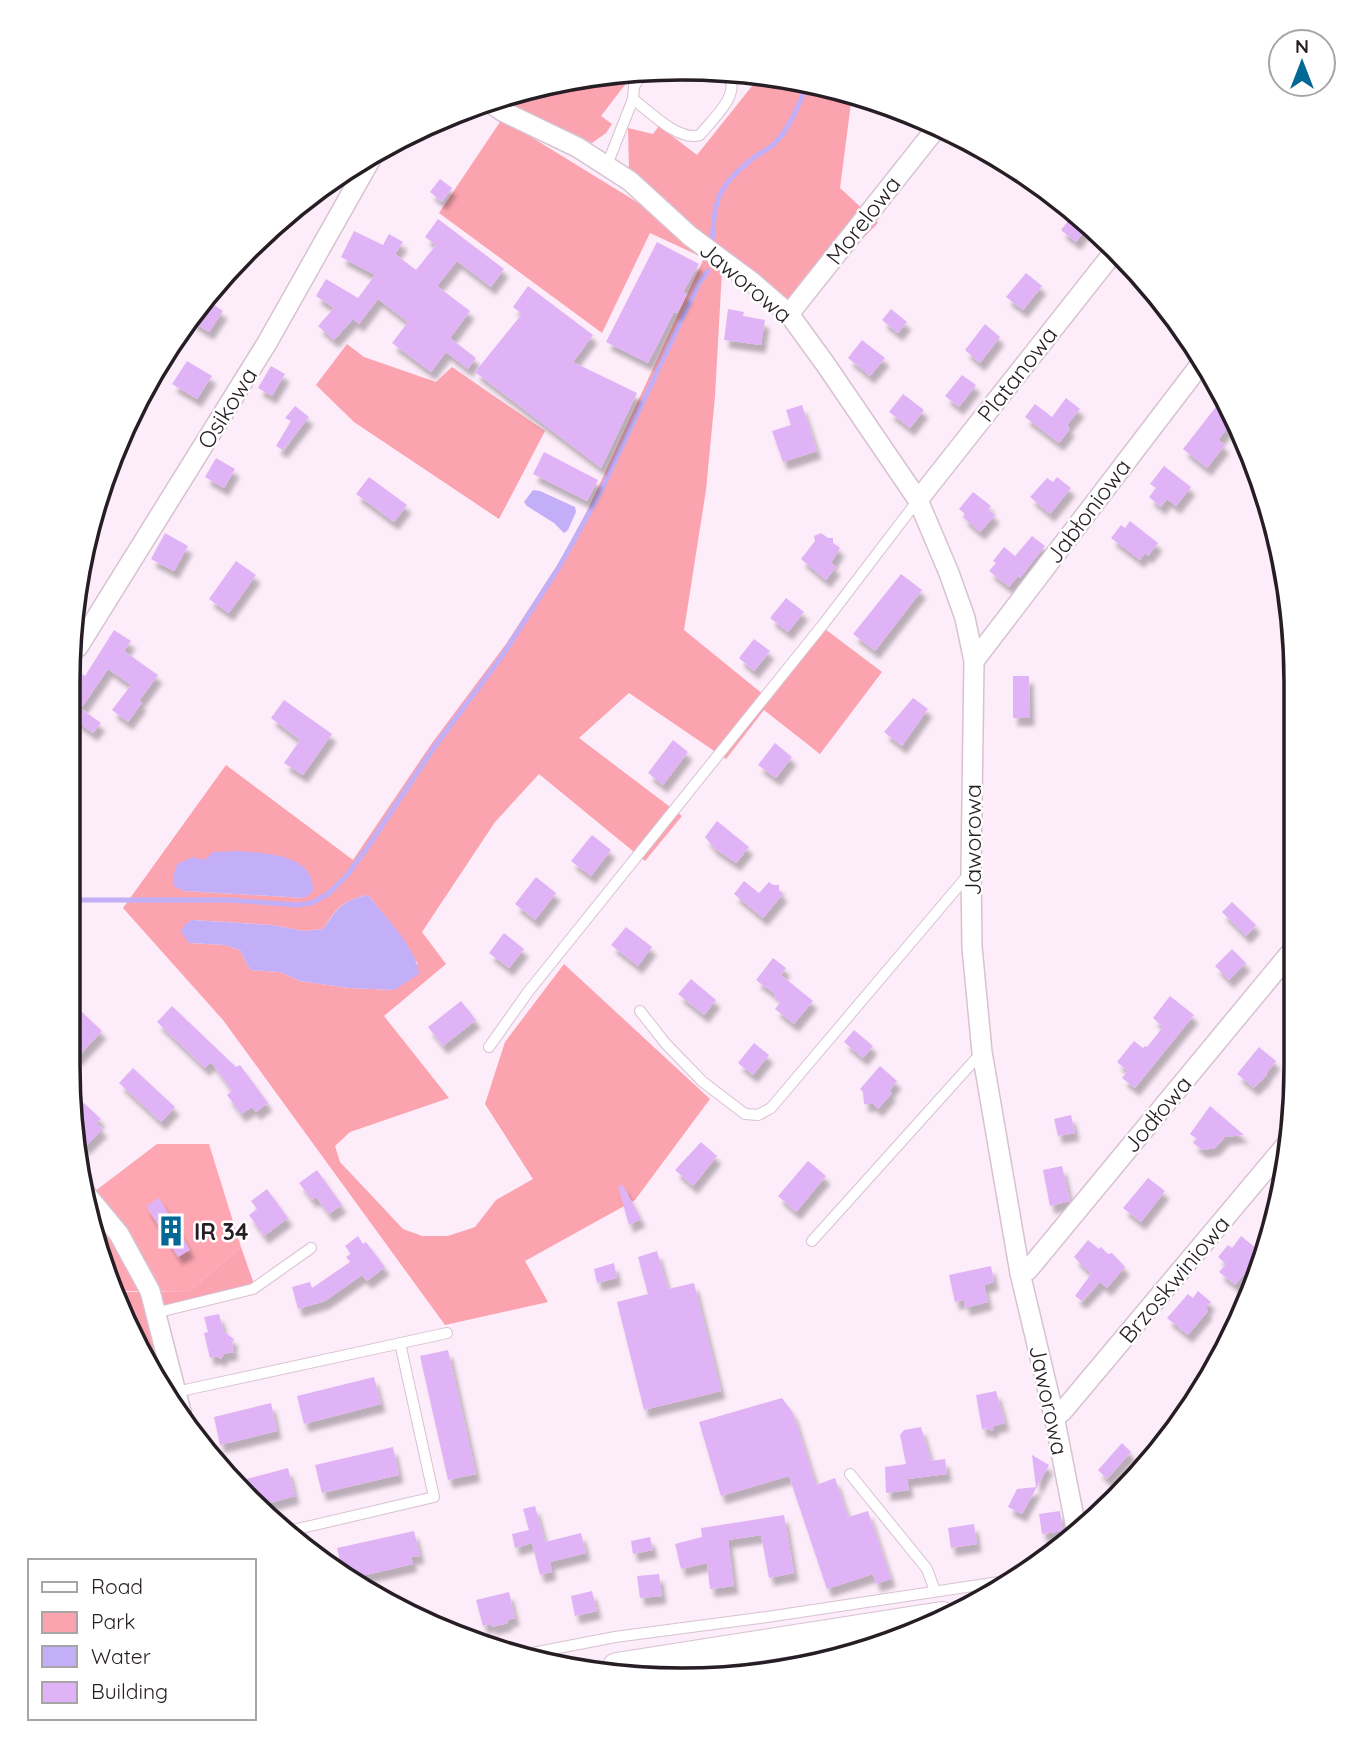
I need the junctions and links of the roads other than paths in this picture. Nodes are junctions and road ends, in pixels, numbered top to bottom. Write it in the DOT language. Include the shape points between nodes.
graph roads {
  1 [pos="636,83"];
  2 [pos="732,83"];
  3 [pos="633,99"];
  4 [pos="499,109"];
  5 [pos="931,135"];
  6 [pos="607,165"];
  7 [pos="363,173"];
  8 [pos="1109,258"];
  9 [pos="789,314"];
  10 [pos="1196,370"];
  11 [pos="918,500"];
  12 [pos="82,640"];
  13 [pos="974,661"];
  14 [pos="971,872"];
  15 [pos="1284,962"];
  16 [pos="639,1011"];
  17 [pos="489,1048"];
  18 [pos="982,1052"];
  19 [pos="1277,1157"];
  20 [pos="98,1209"];
  21 [pos="812,1241"];
  22 [pos="310,1248"];
  23 [pos="1020,1273"];
  24 [pos="155,1313"];
  25 [pos="447,1333"];
  26 [pos="400,1343"];
  27 [pos="175,1389"];
  28 [pos="176,1392"];
  29 [pos="1054,1416"];
  30 [pos="850,1474"];
  31 [pos="1075,1522"];
  32 [pos="299,1529"];
  33 [pos="970,1594"];
  34 [pos="938,1604"];
  35 [pos="542,1651"];
  36 [pos="733,1665"];
  37 [pos="718,1666"];
  38 [pos="665,1667"];
  1 -- 3 [label="lane"];
  2 -- 3 [label="lane" via="731,94 700,135 693,137 680,134"];
  3 -- 6 [label="lane"];
  4 -- 6 [label="street, Jaworowa"];
  5 -- 9 [label="street, Morelowa"];
  6 -- 9 [label="street, Jaworowa"];
  7 -- 12 [label="street, Osikowa" via="267,343"];
  8 -- 11 [label="street, Platanowa"];
  9 -- 11 [label="street, Jaworowa"];
  10 -- 13 [label="street, Jabłoniowa"];
  11 -- 13 [label="street, Jaworowa" via="965,618"];
  11 -- 17 [label="lane" via="528,992"];
  13 -- 14 [label="street, Jaworowa"];
  14 -- 16 [label="lane" via="771,1108 758,1115 745,1114 703,1082"];
  14 -- 18 [label="street, Jaworowa" via="972,947"];
  15 -- 23 [label="street, Jodłowa" via="1028,1270"];
  18 -- 21 [label="lane"];
  18 -- 23 [label="street, Jaworowa"];
  19 -- 29 [label="street, Brzoskwiniowa"];
  20 -- 24 [label="street" via="119,1234 150,1291"];
  22 -- 24 [label="lane" via="253,1289"];
  23 -- 29 [label="street, Jaworowa"];
  24 -- 27 [label="street"];
  25 -- 26 [label="lane"];
  26 -- 28 [label="lane"];
  26 -- 32 [label="lane" via="434,1497"];
  29 -- 31 [label="street, Jaworowa"];
  30 -- 34 [label="lane" via="927,1569"];
  33 -- 34 [label="lane"];
  34 -- 35 [label="lane" via="767,1617 628,1634"];
  34 -- 36 [label="main road"];
  37 -- 38 [label="main road"];
}
